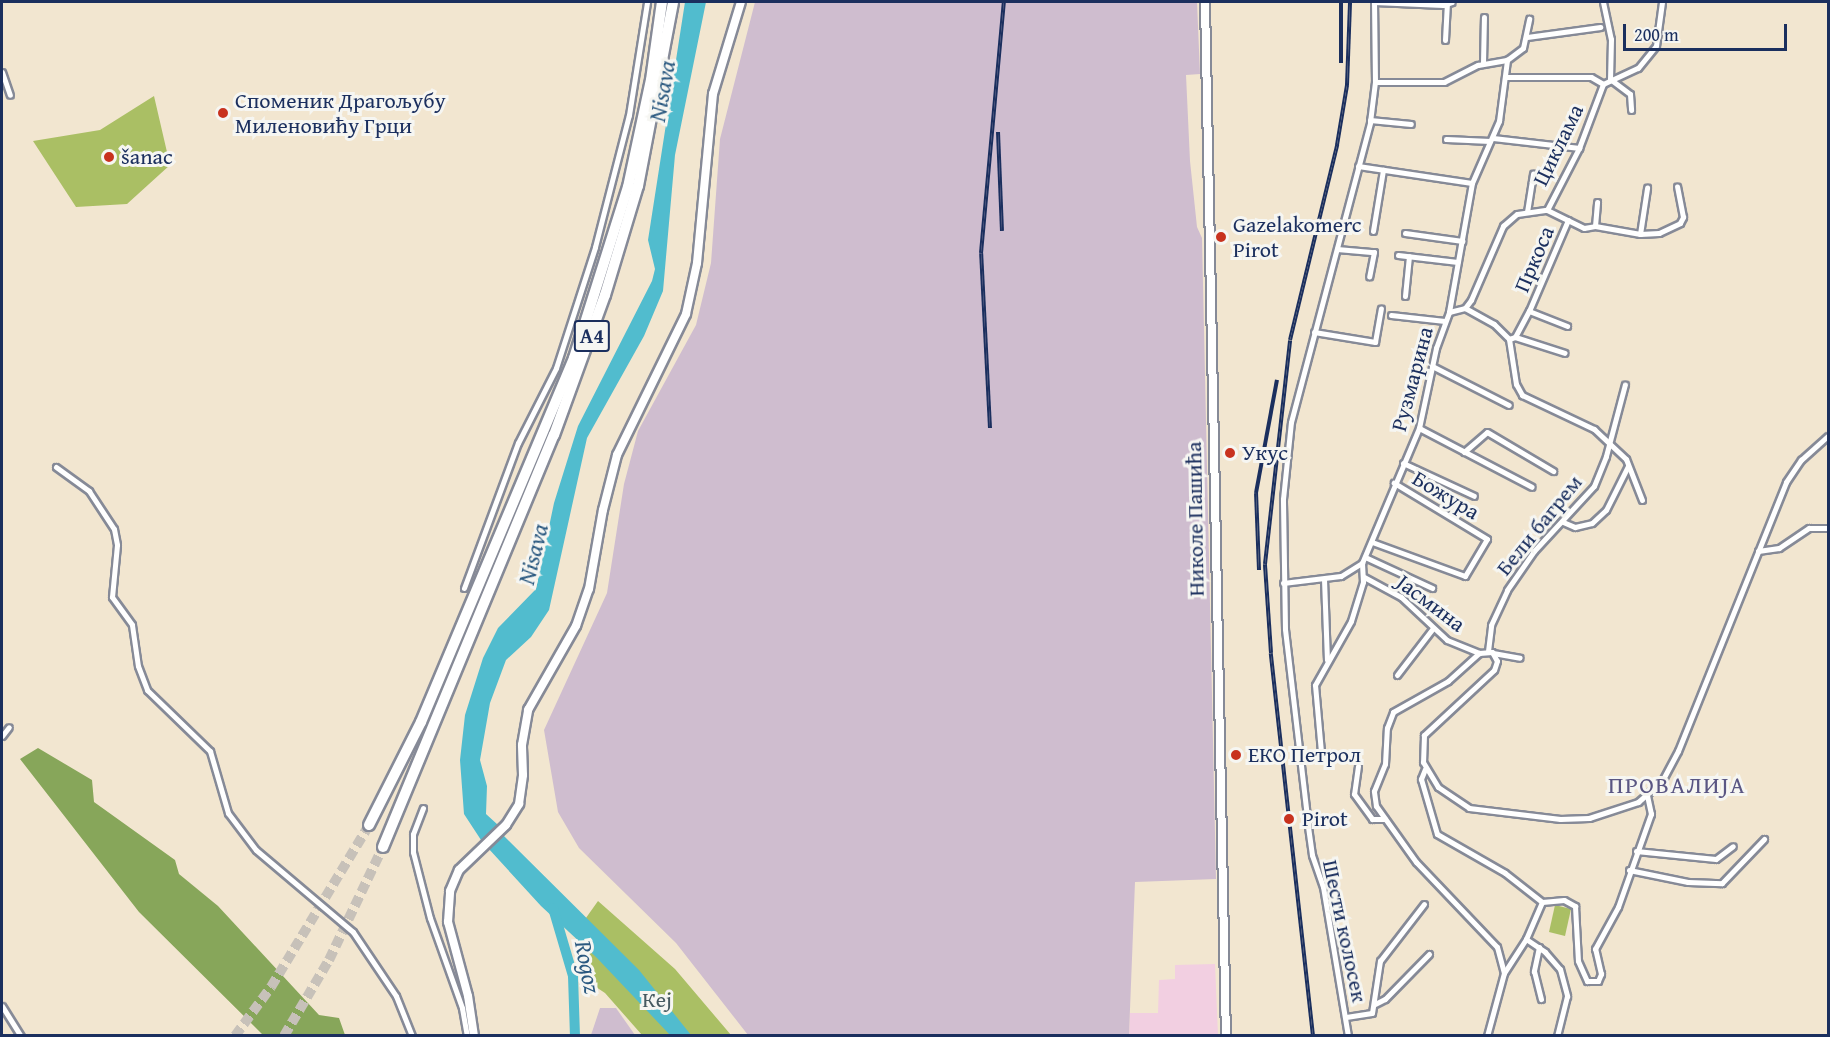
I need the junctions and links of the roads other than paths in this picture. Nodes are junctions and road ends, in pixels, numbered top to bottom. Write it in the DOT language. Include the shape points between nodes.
graph roads {
  1 [pos="647,2"];
  2 [pos="662,2"];
  3 [pos="673,2"];
  4 [pos="741,2"];
  5 [pos="1205,2"];
  6 [pos="1374,2"];
  7 [pos="1603,2"];
  8 [pos="1662,2"];
  9 [pos="1450,3"];
  10 [pos="1484,17"];
  11 [pos="1529,19"];
  12 [pos="1600,27"];
  13 [pos="1527,36"];
  14 [pos="1445,39"];
  15 [pos="1507,60"];
  16 [pos="1483,63"];
  17 [pos="2,72"];
  18 [pos="1506,77"];
  19 [pos="1610,79"];
  20 [pos="1375,82"];
  21 [pos="1603,84"];
  22 [pos="10,95"];
  23 [pos="1631,110"];
  24 [pos="1370,120"];
  25 [pos="1411,124"];
  26 [pos="1446,139"];
  27 [pos="1492,139"];
  28 [pos="1579,148"];
  29 [pos="1358,166"];
  30 [pos="1383,170"];
  31 [pos="1533,173"];
  32 [pos="1472,183"];
  33 [pos="1677,187"];
  34 [pos="1647,188"];
  35 [pos="1597,202"];
  36 [pos="1547,210"];
  37 [pos="1527,212"];
  38 [pos="1568,220"];
  39 [pos="1595,226"];
  40 [pos="1373,231"];
  41 [pos="1405,233"];
  42 [pos="1640,234"];
  43 [pos="1462,241"];
  44 [pos="1337,249"];
  45 [pos="1398,255"];
  46 [pos="1409,256"];
  47 [pos="1458,262"];
  48 [pos="1369,277"];
  49 [pos="1405,296"];
  50 [pos="1466,308"];
  51 [pos="1381,309"];
  52 [pos="1529,311"];
  53 [pos="1449,312"];
  54 [pos="1391,315"];
  55 [pos="1445,321"];
  56 [pos="1567,326"];
  57 [pos="1314,332"];
  58 [pos="1512,338"];
  59 [pos="1565,353"];
  60 [pos="1432,366"];
  61 [pos="1624,384"];
  62 [pos="1509,405"];
  63 [pos="1419,428"];
  64 [pos="1828,436"];
  65 [pos="1610,444"];
  66 [pos="1464,452"];
  67 [pos="1403,463"];
  68 [pos="1628,466"];
  69 [pos="56,467"];
  70 [pos="1553,471"];
  71 [pos="1394,483"];
  72 [pos="1532,487"];
  73 [pos="1473,496"];
  74 [pos="1642,500"];
  75 [pos="1563,522"];
  76 [pos="1828,528"];
  77 [pos="1372,542"];
  78 [pos="1758,551"];
  79 [pos="1364,560"];
  80 [pos="1364,577"];
  81 [pos="1324,579"];
  82 [pos="1283,583"];
  83 [pos="464,588"];
  84 [pos="1432,588"];
  85 [pos="1433,628"];
  86 [pos="1490,652"];
  87 [pos="1479,653"];
  88 [pos="1520,658"];
  89 [pos="1326,660"];
  90 [pos="1397,675"];
  91 [pos="9,727"];
  92 [pos="2,736"];
  93 [pos="1321,752"];
  94 [pos="1358,766"];
  95 [pos="1425,769"];
  96 [pos="1647,795"];
  97 [pos="423,808"];
  98 [pos="1384,819"];
  99 [pos="369,825"];
  100 [pos="1764,839"];
  101 [pos="1733,846"];
  102 [pos="383,847"];
  103 [pos="1636,851"];
  104 [pos="1629,870"];
  105 [pos="1542,902"];
  106 [pos="1424,904"];
  107 [pos="1526,939"];
  108 [pos="1539,947"];
  109 [pos="1429,954"];
  110 [pos="1504,973"];
  111 [pos="1540,999"];
  112 [pos="1375,1004"];
  113 [pos="2,1006"];
  114 [pos="1346,1017"];
  115 [pos="21,1035"];
  116 [pos="412,1035"];
  117 [pos="467,1035"];
  118 [pos="474,1035"];
  119 [pos="1226,1035"];
  120 [pos="1348,1035"];
  121 [pos="1487,1035"];
  122 [pos="1557,1035"];
  1 -- 83 [label="street" via="629,116 595,247 556,368 518,443"];
  2 -- 99 [label="highway, A4" via="651,80 628,187 574,358 421,722"];
  3 -- 102 [label="highway, A4" via="638,186 602,304 554,435"];
  4 -- 118 [label="main road" via="713,94 700,238 688,304 674,343 617,455 589,589 576,626 528,710 522,745 521,795 512,818 468,859 452,884 447,910"];
  5 -- 119 [label="main road, Николе Пашића"];
  6 -- 9 [label="street"];
  6 -- 20 [label="street, Шести колосек"];
  7 -- 19 [label="street" via="1611,39"];
  8 -- 19 [label="street, Циклама" via="1656,46 1638,68"];
  9 -- 14 [label="street"];
  10 -- 16 [label="street"];
  11 -- 13 [label="street"];
  12 -- 13 [label="street"];
  13 -- 15 [label="street" via="1518,54"];
  15 -- 16 [label="street"];
  15 -- 18 [label="street, Рузмарина"];
  16 -- 20 [label="street" via="1444,82"];
  17 -- 22 [label="street"];
  18 -- 21 [label="street" via="1591,77"];
  18 -- 27 [label="street, Рузмарина"];
  19 -- 21 [label="street, Циклама"];
  19 -- 23 [label="street" via="1631,96"];
  20 -- 24 [label="street, Шести колосек"];
  21 -- 28 [label="street, Циклама"];
  24 -- 25 [label="street"];
  24 -- 29 [label="street, Шести колосек"];
  26 -- 27 [label="street"];
  27 -- 28 [label="street"];
  27 -- 32 [label="street, Рузмарина"];
  28 -- 36 [label="street, Циклама"];
  29 -- 30 [label="street"];
  29 -- 44 [label="street, Шести колосек"];
  30 -- 32 [label="street"];
  30 -- 40 [label="street"];
  31 -- 37 [label="street, Циклама"];
  32 -- 43 [label="street, Рузмарина"];
  33 -- 42 [label="street" via="1683,217 1680,223 1659,232"];
  34 -- 42 [label="street"];
  35 -- 39 [label="street"];
  36 -- 37 [label="street, Циклама"];
  36 -- 38 [label="street"];
  37 -- 50 [label="street, Циклама" via="1517,214 1503,226"];
  38 -- 39 [label="street" via="1587,229"];
  38 -- 52 [label="street, Пркоса"];
  39 -- 42 [label="street"];
  41 -- 43 [label="street"];
  43 -- 47 [label="street, Рузмарина"];
  44 -- 48 [label="street" via="1374,252"];
  44 -- 57 [label="street, Шести колосек"];
  45 -- 46 [label="street"];
  46 -- 47 [label="street"];
  46 -- 49 [label="street"];
  47 -- 53 [label="street, Рузмарина"];
  50 -- 53 [label="street"];
  50 -- 58 [label="street"];
  51 -- 57 [label="street" via="1375,342"];
  52 -- 56 [label="street, Пркоса"];
  52 -- 58 [label="street, Пркоса"];
  53 -- 55 [label="street"];
  54 -- 55 [label="street, Рузмарина"];
  55 -- 60 [label="street, Рузмарина"];
  57 -- 82 [label="street, Шести колосек" via="1288,440"];
  58 -- 59 [label="street"];
  58 -- 65 [label="street" via="1516,384 1522,395 1585,423"];
  60 -- 62 [label="street"];
  60 -- 63 [label="street, Рузмарина"];
  61 -- 65 [label="street, Бели багрем"];
  63 -- 66 [label="street"];
  63 -- 67 [label="street, Рузмарина"];
  64 -- 78 [label="street" via="1793,469"];
  65 -- 68 [label="street"];
  65 -- 75 [label="street, Бели багрем" via="1594,486"];
  66 -- 70 [label="street" via="1487,432"];
  66 -- 72 [label="street"];
  67 -- 71 [label="street, Рузмарина"];
  67 -- 73 [label="street, Рузмарина"];
  68 -- 74 [label="street"];
  68 -- 75 [label="street" via="1606,510 1592,523 1575,526"];
  69 -- 116 [label="street" via="89,491 114,530 117,545 112,597 132,626 139,672 147,690 210,751 228,813 256,850 353,932 400,1003"];
  71 -- 77 [label="street, Рузмарина"];
  71 -- 77 [label="street, Божура" via="1487,539 1468,575"];
  75 -- 86 [label="street, Бели багрем" via="1534,551 1507,590 1491,625"];
  76 -- 78 [label="street" via="1809,528 1779,548"];
  77 -- 79 [label="street, Рузмарина"];
  78 -- 96 [label="street" via="1678,751 1662,781"];
  79 -- 80 [label="street"];
  79 -- 81 [label="street" via="1346,574"];
  79 -- 84 [label="street"];
  80 -- 85 [label="street, Јасмина" via="1401,597"];
  80 -- 89 [label="street" via="1348,628"];
  81 -- 82 [label="street"];
  81 -- 89 [label="street"];
  82 -- 114 [label="street, Шести колосек" via="1286,640 1312,855 1323,887"];
  85 -- 87 [label="street, Јасмина" via="1451,643"];
  85 -- 90 [label="street"];
  86 -- 87 [label="street"];
  86 -- 88 [label="street"];
  86 -- 95 [label="street, Бели багрем" via="1497,661 1494,670 1424,735"];
  87 -- 98 [label="street" via="1448,681 1393,712 1386,728 1385,764 1374,791 1376,806"];
  89 -- 93 [label="street" via="1315,685"];
  91 -- 92 [label="street"];
  94 -- 98 [label="street" via="1354,794 1372,819"];
  95 -- 96 [label="street" via="1455,802 1484,811 1582,819 1623,808"];
  95 -- 105 [label="street" via="1421,779 1437,834 1505,873"];
  96 -- 103 [label="street" via="1651,814"];
  97 -- 117 [label="street" via="413,834 413,852"];
  98 -- 110 [label="street" via="1422,868 1493,942"];
  100 -- 104 [label="street" via="1722,883 1688,882"];
  101 -- 103 [label="street" via="1716,859"];
  103 -- 104 [label="street"];
  104 -- 105 [label="street" via="1618,907 1595,949 1601,974 1596,982 1587,981 1578,961 1575,906 1564,900"];
  105 -- 107 [label="street"];
  106 -- 112 [label="street" via="1380,961"];
  107 -- 108 [label="street"];
  107 -- 110 [label="street"];
  108 -- 111 [label="street" via="1534,970"];
  108 -- 122 [label="street" via="1556,963 1567,996"];
  109 -- 112 [label="street" via="1385,999"];
  110 -- 121 [label="street"];
  112 -- 114 [label="street" via="1372,1014"];
  113 -- 115 [label="street"];
  114 -- 120 [label="street, Шести колосек"];
}
